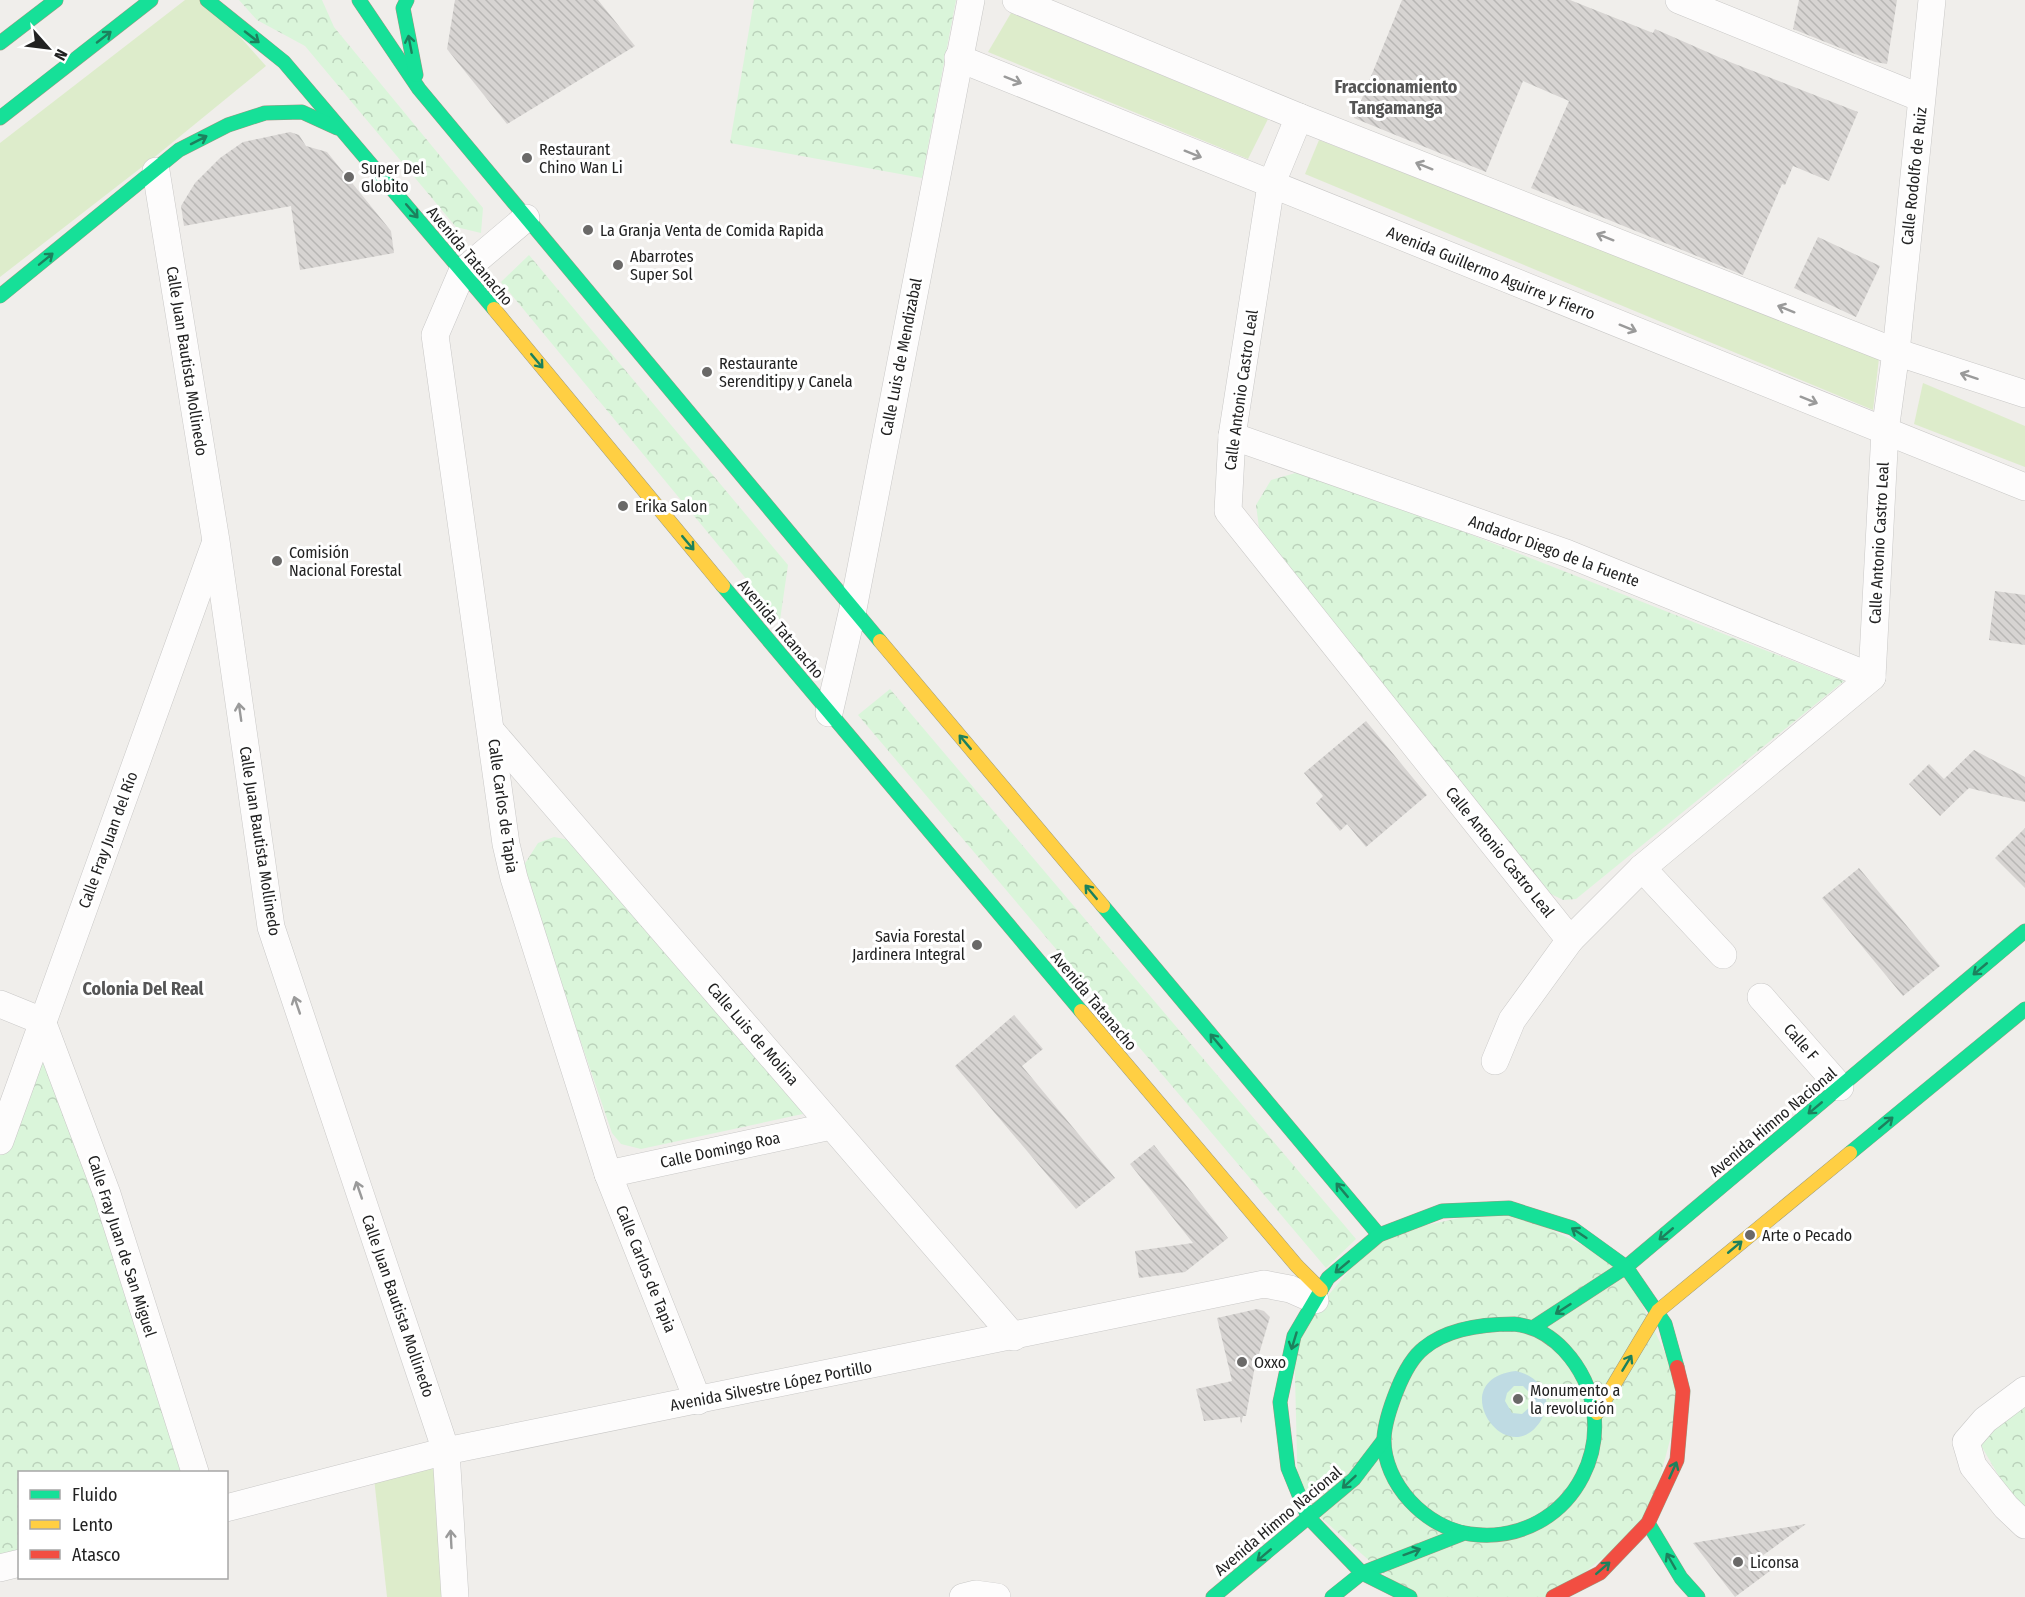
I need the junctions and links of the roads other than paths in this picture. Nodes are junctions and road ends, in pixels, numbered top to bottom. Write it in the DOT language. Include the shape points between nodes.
graph roads {
  1 [pos="56,0"];
  2 [pos="151,0"];
  3 [pos="207,0"];
  4 [pos="359,0"];
  5 [pos="407,0"];
  6 [pos="971,0"];
  7 [pos="1016,0"];
  8 [pos="1679,0"];
  9 [pos="1932,0"];
  10 [pos="0,44"];
  11 [pos="958,58"];
  12 [pos="419,89"];
  13 [pos="1921,99"];
  14 [pos="1299,117"];
  15 [pos="0,118"];
  16 [pos="342,130"];
  17 [pos="156,171"];
  18 [pos="1271,185"];
  19 [pos="525,218"];
  20 [pos="462,272"];
  21 [pos="0,296"];
  22 [pos="1896,352"];
  23 [pos="2025,394"];
  24 [pos="1885,431"];
  25 [pos="1232,436"];
  26 [pos="2025,487"];
  27 [pos="216,540"];
  28 [pos="853,609"];
  29 [pos="1872,677"];
  30 [pos="830,713"];
  31 [pos="492,732"];
  32 [pos="1642,868"];
  33 [pos="2025,931"];
  34 [pos="1570,940"];
  35 [pos="1723,955"];
  36 [pos="1761,997"];
  37 [pos="0,1004"];
  38 [pos="2025,1009"];
  39 [pos="42,1022"];
  40 [pos="2014,1027"];
  41 [pos="1495,1061"];
  42 [pos="1840,1087"];
  43 [pos="831,1126"];
  44 [pos="0,1141"];
  45 [pos="608,1174"];
  46 [pos="1379,1235"];
  47 [pos="1626,1267"];
  48 [pos="1318,1295"];
  49 [pos="1658,1311"];
  50 [pos="1534,1327"];
  51 [pos="1014,1337"];
  52 [pos="2025,1390"];
  53 [pos="698,1401"];
  54 [pos="1597,1413"];
  55 [pos="1383,1441"];
  56 [pos="447,1451"];
  57 [pos="194,1471"];
  58 [pos="228,1507"];
  59 [pos="1308,1517"];
  60 [pos="1648,1523"];
  61 [pos="2025,1525"];
  62 [pos="1462,1534"];
  63 [pos="18,1564"];
  64 [pos="0,1568"];
  65 [pos="1362,1573"];
  66 [pos="455,1597"];
  67 [pos="963,1597"];
  68 [pos="997,1597"];
  69 [pos="1214,1597"];
  70 [pos="1332,1597"];
  71 [pos="1410,1597"];
  72 [pos="1553,1597"];
  73 [pos="1698,1597"];
  1 -- 10 [label="main road"];
  15 -- 2 [label="main road, one-way"];
  3 -- 16 [label="main road, Avenida Tatanacho, one-way" via="284,62"];
  4 -- 12 [label="main road"];
  12 -- 5 [label="main road, one-way" via="403,8"];
  6 -- 11 [label="street, Calle Luis de Mendizabal"];
  7 -- 14 [label="street"];
  8 -- 13 [label="street"];
  9 -- 13 [label="street, Calle Rodolfo de Ruiz"];
  11 -- 18 [label="street, Avenida Guillermo Aguirre y Fierro, one-way"];
  11 -- 28 [label="street, Calle Luis de Mendizabal"];
  12 -- 19 [label="main road"];
  13 -- 22 [label="street, Calle Rodolfo de Ruiz"];
  14 -- 18 [label="street, Calle Antonio Castro Leal"];
  22 -- 14 [label="street, one-way"];
  17 -- 16 [label="main road, one-way" via="179,150 228,125 266,113 302,112"];
  16 -- 20 [label="main road, Avenida Tatanacho, one-way"];
  21 -- 17 [label="main road, one-way"];
  17 -- 27 [label="street, Calle Juan Bautista Mollinedo"];
  18 -- 24 [label="street, Avenida Guillermo Aguirre y Fierro, one-way"];
  18 -- 25 [label="street, Calle Antonio Castro Leal"];
  19 -- 20 [label="street, Calle Carlos de Tapia"];
  19 -- 28 [label="main road"];
  20 -- 30 [label="main road, Avenida Tatanacho, one-way"];
  20 -- 31 [label="street, Calle Carlos de Tapia" via="435,335"];
  23 -- 22 [label="street, one-way"];
  22 -- 24 [label="street, Calle Antonio Castro Leal"];
  24 -- 26 [label="street, Avenida Guillermo Aguirre y Fierro"];
  24 -- 29 [label="street, Calle Antonio Castro Leal"];
  25 -- 29 [label="street, Andador Diego de la Fuente" via="1566,553"];
  25 -- 34 [label="street, Calle Antonio Castro Leal" via="1228,511"];
  27 -- 39 [label="street, Calle Fray Juan del Río"];
  56 -- 27 [label="street, Calle Juan Bautista Mollinedo, one-way" via="271,927"];
  28 -- 30 [label="street, Calle Luis de Mendizabal"];
  46 -- 28 [label="main road, one-way"];
  29 -- 32 [label="street"];
  30 -- 48 [label="main road, Avenida Tatanacho"];
  31 -- 43 [label="street, Calle Luis de Molina"];
  31 -- 45 [label="street, Calle Carlos de Tapia" via="514,878"];
  32 -- 34 [label="street"];
  32 -- 35 [label="street"];
  33 -- 42 [label="main road, Avenida Himno Nacional, one-way"];
  34 -- 41 [label="street" via="1512,1020"];
  36 -- 42 [label="street, Calle F"];
  37 -- 39 [label="street"];
  38 -- 40 [label="main road"];
  39 -- 44 [label="street, Calle Fray Juan del Río"];
  39 -- 57 [label="street, Calle Fray Juan de San Miguel" via="107,1194"];
  49 -- 40 [label="main road, one-way"];
  42 -- 47 [label="main road, Avenida Himno Nacional, one-way"];
  43 -- 45 [label="street, Calle Domingo Roa"];
  43 -- 51 [label="street, Calle Luis de Molina"];
  45 -- 53 [label="street, Calle Carlos de Tapia"];
  47 -- 46 [label="main road, one-way" via="1572,1228 1509,1208 1442,1211"];
  46 -- 48 [label="main road, one-way" via="1328,1278"];
  47 -- 49 [label="main road"];
  47 -- 50 [label="main road, Avenida Himno Nacional, one-way"];
  48 -- 51 [label="street, Avenida Silvestre López Portillo" via="1264,1284"];
  48 -- 59 [label="main road, one-way" via="1294,1336 1280,1402 1288,1468"];
  54 -- 49 [label="main road, one-way"];
  60 -- 49 [label="main road, one-way" via="1677,1460 1683,1391"];
  50 -- 54 [label="main road" via="1564,1348 1586,1378"];
  50 -- 55 [label="main road" via="1476,1325 1424,1347 1405,1373 1387,1410"];
  51 -- 53 [label="street, Avenida Silvestre López Portillo"];
  52 -- 61 [label="street" via="1985,1420 1966,1442 1973,1466"];
  53 -- 56 [label="street, Avenida Silvestre López Portillo"];
  54 -- 62 [label="main road" via="1595,1449 1583,1481 1561,1509 1531,1528 1497,1536"];
  55 -- 59 [label="main road, Avenida Himno Nacional, one-way" via="1354,1479"];
  55 -- 62 [label="main road" via="1385,1464 1403,1496 1429,1520"];
  56 -- 58 [label="street, Avenida Silvestre López Portillo"];
  66 -- 56 [label="street, Calle Juan Bautista Mollinedo, one-way"];
  59 -- 65 [label="main road"];
  59 -- 69 [label="main road, Avenida Himno Nacional, one-way"];
  72 -- 60 [label="main road, one-way" via="1600,1573"];
  73 -- 60 [label="main road, one-way" via="1681,1578"];
  65 -- 62 [label="main road, one-way"];
  63 -- 64 [label="street"];
  65 -- 70 [label="main road"];
  65 -- 71 [label="main road"];
  67 -- 68 [label="street"];
}
